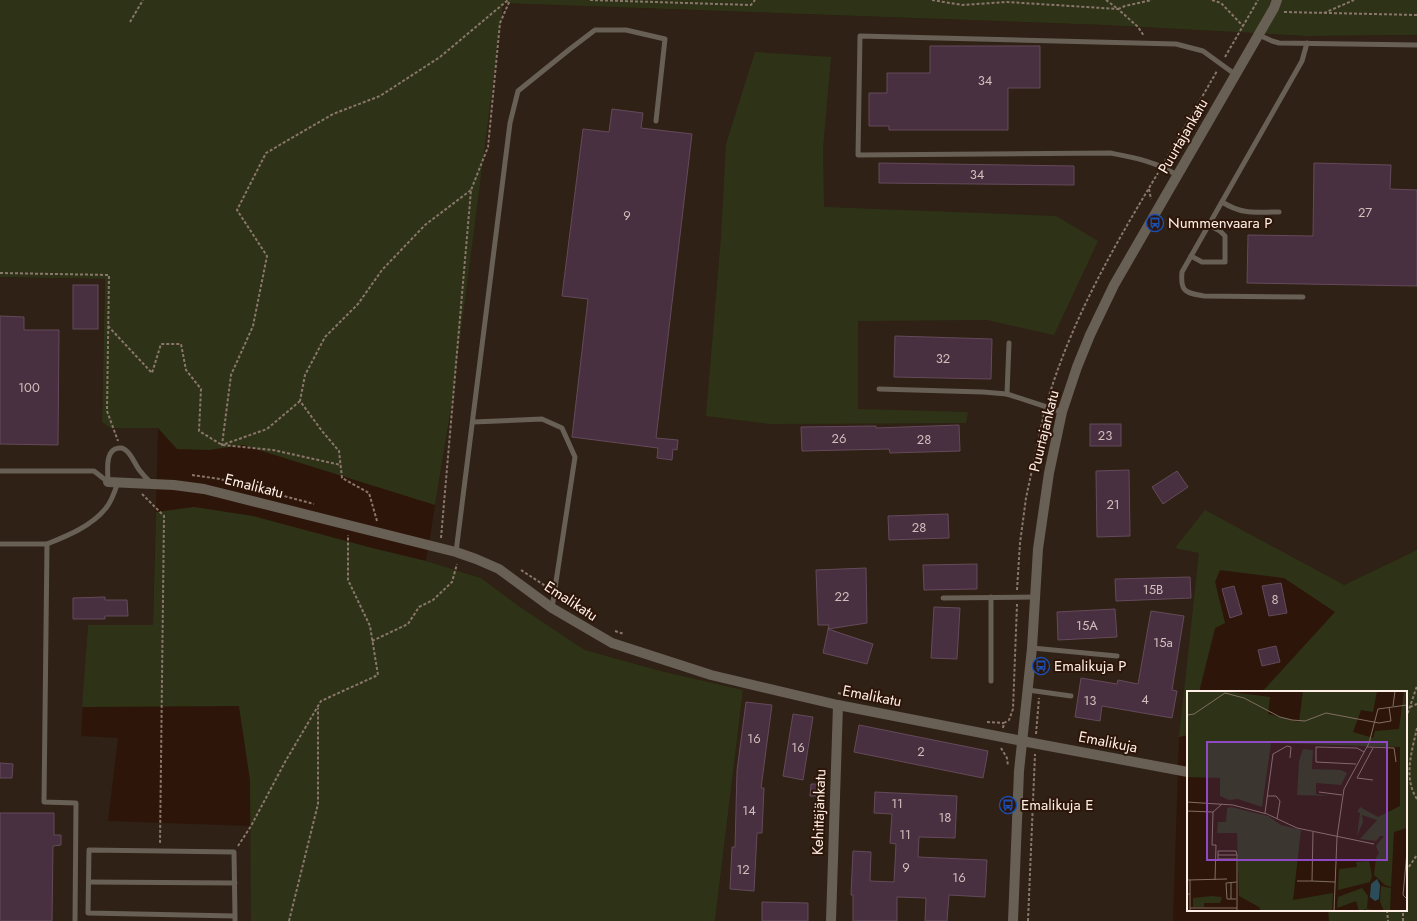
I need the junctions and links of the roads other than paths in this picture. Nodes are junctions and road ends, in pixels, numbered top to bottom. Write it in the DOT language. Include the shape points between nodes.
graph roads {
  1 [pos="1276,4"];
  2 [pos="1259,35"];
  3 [pos="1307,43"];
  4 [pos="1417,45"];
  5 [pos="1236,75"];
  6 [pos="656,121"];
  7 [pos="1177,175"];
  8 [pos="1222,202"];
  9 [pos="1279,212"];
  10 [pos="1209,225"];
  11 [pos="1191,256"];
  12 [pos="1303,297"];
  13 [pos="1009,343"];
  14 [pos="879,389"];
  15 [pos="1007,394"];
  16 [pos="1062,412"];
  17 [pos="473,422"];
  18 [pos="0,471"];
  19 [pos="113,482"];
  20 [pos="152,484"];
  21 [pos="0,544"];
  22 [pos="46,544"];
  23 [pos="458,553"];
  24 [pos="991,597"];
  25 [pos="1036,597"];
  26 [pos="943,598"];
  27 [pos="552,608"];
  28 [pos="1032,648"];
  29 [pos="1117,656"];
  30 [pos="991,681"];
  31 [pos="1028,690"];
  32 [pos="1071,696"];
  33 [pos="838,705"];
  34 [pos="1022,742"];
  35 [pos="1187,772"];
  36 [pos="89,882"];
  37 [pos="235,883"];
  38 [pos="235,918"];
  39 [pos="75,921"];
  40 [pos="831,921"];
  41 [pos="1013,921"];
  1 -- 2 [label="street, Puurtajankatu"];
  2 -- 3 [label="lane" via="1279,43"];
  2 -- 5 [label="street, Puurtajankatu"];
  3 -- 4 [label="lane"];
  3 -- 8 [label="lane" via="1302,61"];
  5 -- 7 [label="street, Puurtajankatu"];
  5 -- 7 [label="lane" via="1203,52 1176,44 860,36 858,155 1110,154 1145,160"];
  6 -- 17 [label="lane" via="665,39 626,30 595,30 518,91 510,123"];
  7 -- 16 [label="street, Puurtajankatu" via="1114,285 1087,341"];
  8 -- 9 [label="lane" via="1243,212"];
  8 -- 10 [label="lane"];
  10 -- 11 [label="lane"];
  10 -- 11 [label="lane" via="1225,236 1225,262 1202,262"];
  11 -- 12 [label="lane" via="1182,272 1181,284 1185,291 1192,294"];
  13 -- 15 [label="lane"];
  14 -- 15 [label="lane"];
  15 -- 16 [label="lane"];
  16 -- 25 [label="street, Puurtajankatu" via="1044,500 1038,548"];
  17 -- 23 [label="lane" via="457,541"];
  17 -- 27 [label="lane" via="542,419 562,428 575,457"];
  18 -- 19 [label="lane" via="94,472"];
  19 -- 20 [label="street, Emalikatu"];
  19 -- 20 [label="lane" via="108,470 110,454 121,448"];
  19 -- 22 [label="lane" via="113,495 106,508 87,525"];
  20 -- 23 [label="street, Emalikatu" via="204,489 348,526 441,543"];
  21 -- 22 [label="lane"];
  22 -- 39 [label="lane" via="44,802 76,803"];
  23 -- 27 [label="street, Emalikatu" via="499,570"];
  24 -- 25 [label="lane"];
  24 -- 26 [label="lane"];
  24 -- 30 [label="lane"];
  25 -- 28 [label="street, Puurtajankatu"];
  27 -- 33 [label="street, Emalikatu" via="612,643 632,650 711,675"];
  28 -- 29 [label="lane"];
  28 -- 31 [label="street, Puurtajankatu"];
  31 -- 32 [label="lane"];
  31 -- 34 [label="street, Puurtajankatu"];
  33 -- 34 [label="street, Emalikatu"];
  33 -- 40 [label="street, Kehittäjänkatu"];
  34 -- 35 [label="street, Emalikuja"];
  34 -- 41 [label="street, Puurtajankatu"];
  36 -- 37 [label="lane"];
  36 -- 37 [label="lane" via="90,850 234,852"];
  36 -- 38 [label="lane" via="88,913"];
  37 -- 38 [label="lane"];
}
